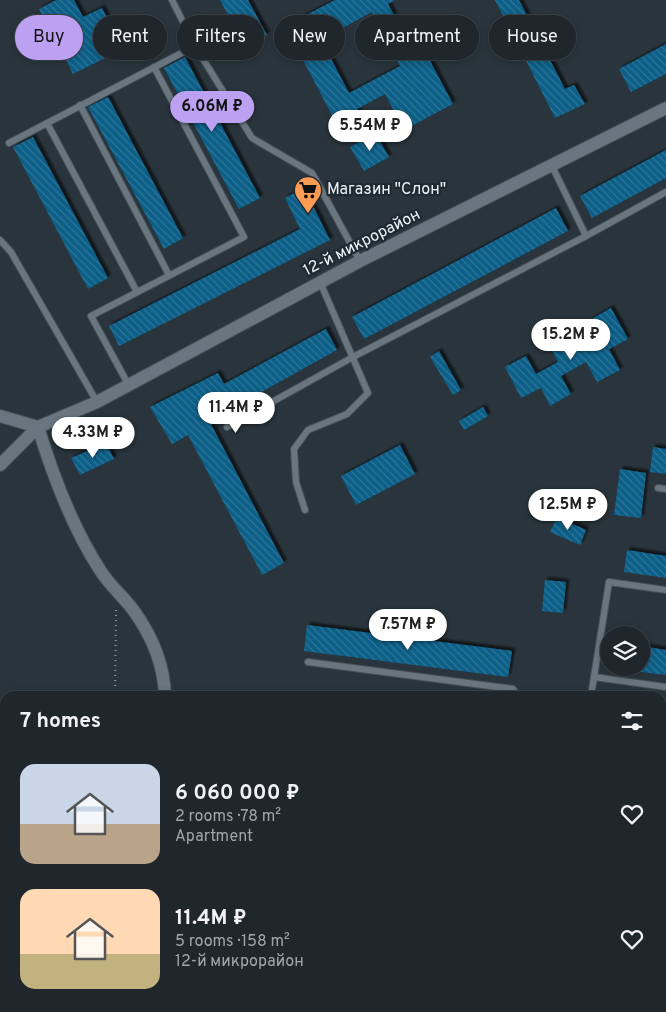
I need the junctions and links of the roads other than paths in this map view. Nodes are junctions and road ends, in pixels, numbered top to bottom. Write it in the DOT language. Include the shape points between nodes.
graph roads {
  1 [pos="172,0"];
  2 [pos="180,15"];
  3 [pos="177,55"];
  4 [pos="204,60"];
  5 [pos="154,67"];
  6 [pos="80,106"];
  7 [pos="666,108"];
  8 [pos="47,123"];
  9 [pos="8,143"];
  10 [pos="552,166"];
  11 [pos="666,192"];
  12 [pos="586,236"];
  13 [pos="0,240"];
  14 [pos="360,261"];
  15 [pos="169,275"];
  16 [pos="320,282"];
  17 [pos="137,292"];
  18 [pos="353,357"];
  19 [pos="128,384"];
  20 [pos="97,402"];
  21 [pos="0,416"];
  22 [pos="38,427"];
  23 [pos="227,427"];
  24 [pos="0,465"];
  25 [pos="658,488"];
  26 [pos="666,489"];
  27 [pos="305,510"];
  28 [pos="666,590"];
  29 [pos="308,662"];
  30 [pos="594,677"];
  31 [pos="666,687"];
  32 [pos="165,691"];
  33 [pos="514,691"];
  34 [pos="592,691"];
  1 -- 2 [label="lane"];
  3 -- 5 [label="lane"];
  4 -- 14 [label="lane" via="252,138 312,173"];
  5 -- 6 [label="lane"];
  5 -- 15 [label="lane" via="244,237"];
  6 -- 8 [label="lane"];
  6 -- 15 [label="lane"];
  7 -- 10 [label="street, 12-й микрорайон"];
  8 -- 9 [label="lane"];
  8 -- 17 [label="lane"];
  10 -- 12 [label="lane"];
  10 -- 14 [label="street, 12-й микрорайон"];
  11 -- 12 [label="lane"];
  12 -- 18 [label="lane"];
  13 -- 20 [label="lane" via="12,252"];
  14 -- 16 [label="street, 12-й микрорайон"];
  15 -- 17 [label="lane"];
  16 -- 18 [label="lane"];
  16 -- 19 [label="street, 12-й микрорайон"];
  17 -- 19 [label="lane" via="91,316"];
  18 -- 23 [label="lane"];
  18 -- 27 [label="lane" via="368,393 347,414 308,430 294,450 296,482"];
  19 -- 20 [label="street, 12-й микрорайон"];
  20 -- 22 [label="street, 12-й микрорайон"];
  21 -- 22 [label="street"];
  22 -- 24 [label="street"];
  22 -- 32 [label="street" via="49,464 84,542 101,572 135,612 157,654"];
  25 -- 26 [label="lane"];
  28 -- 30 [label="lane" via="609,582"];
  29 -- 33 [label="lane"];
  30 -- 31 [label="lane"];
  30 -- 34 [label="lane"];
}
